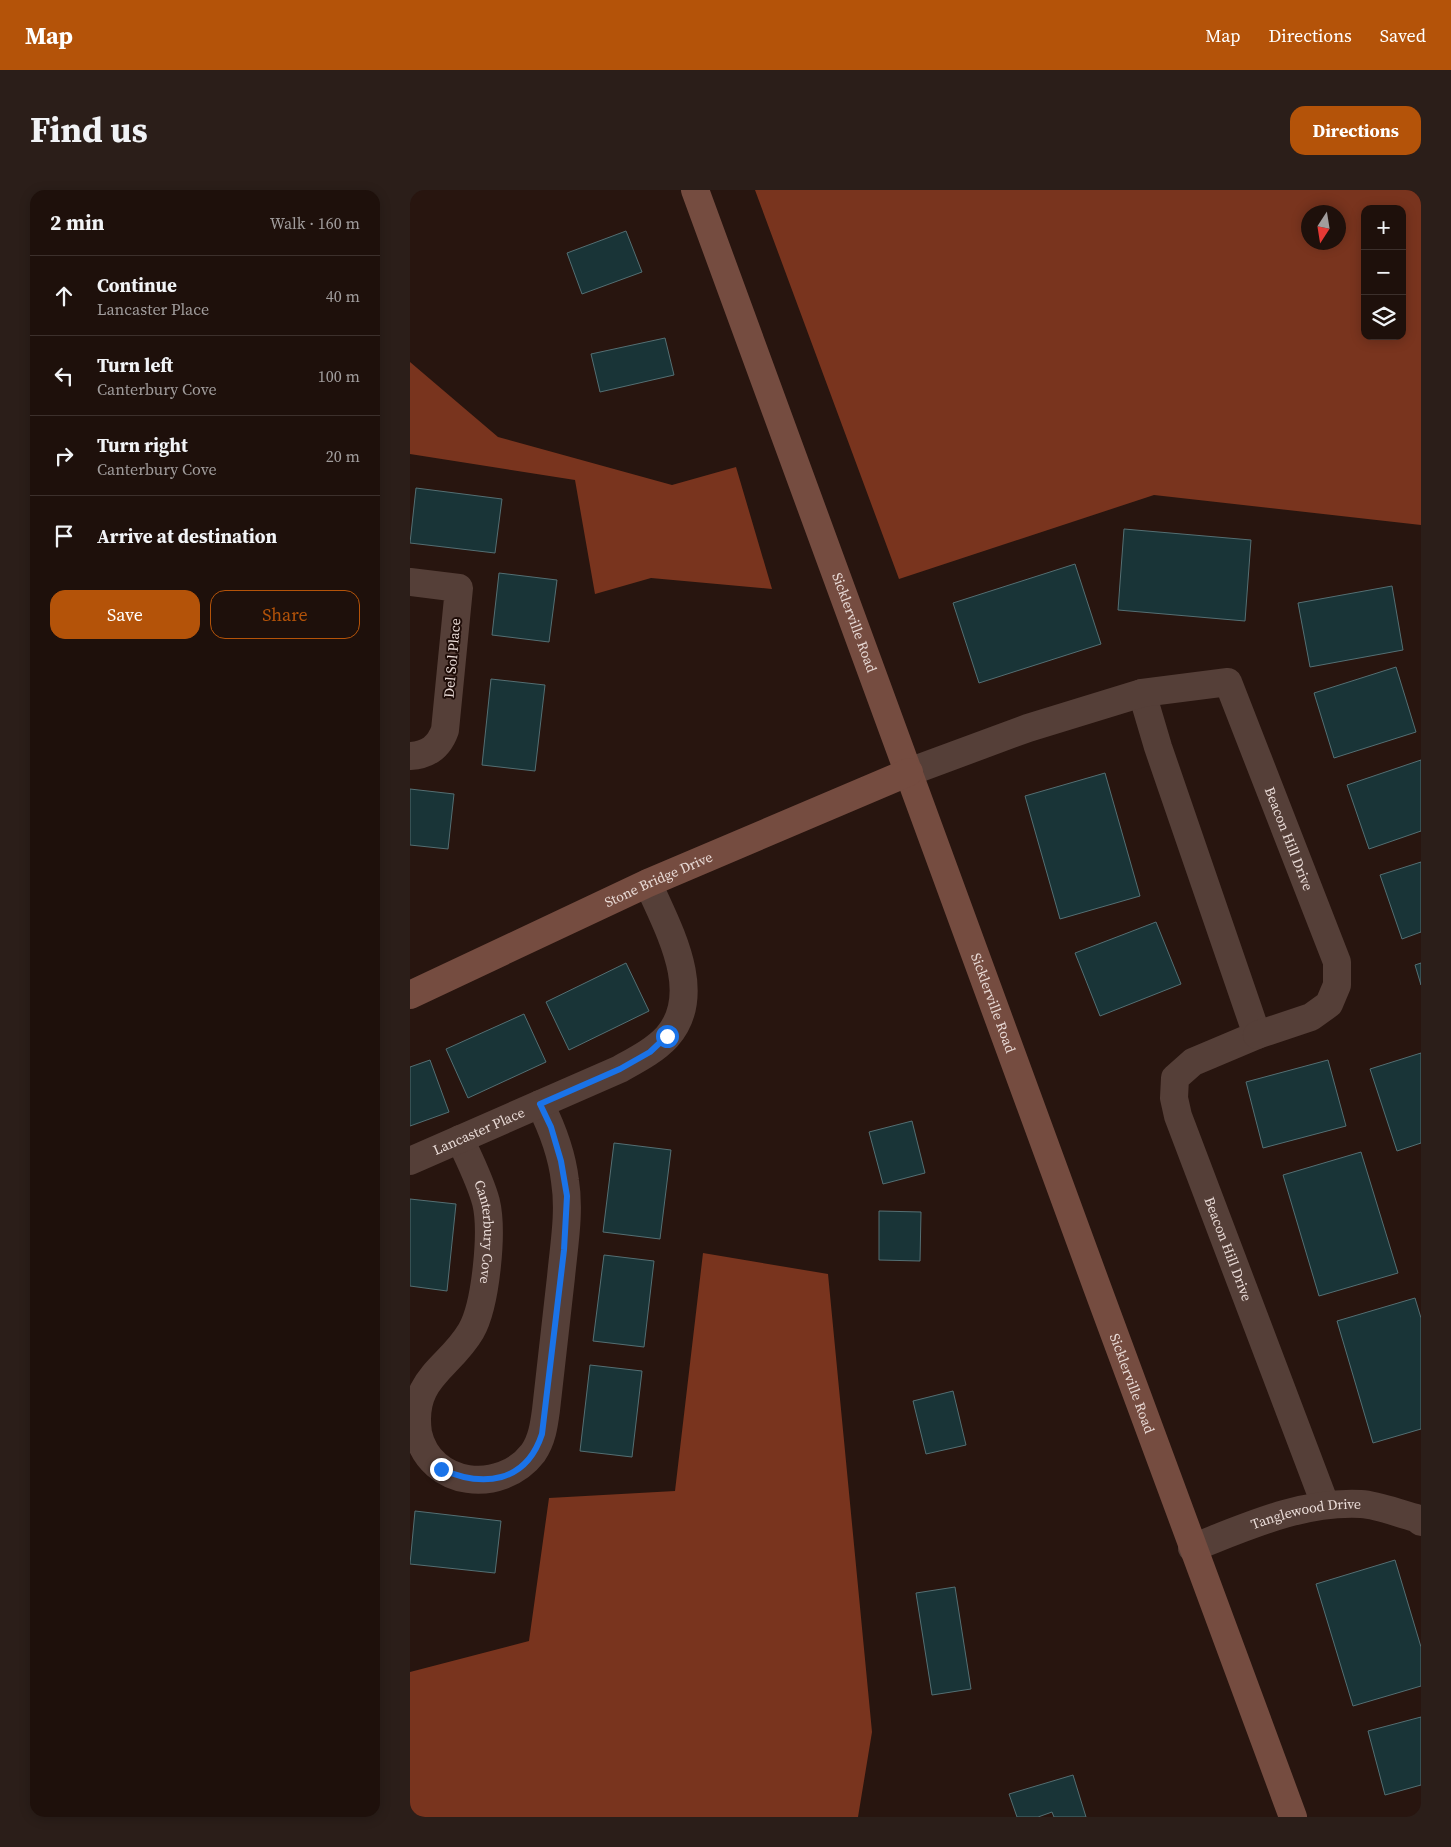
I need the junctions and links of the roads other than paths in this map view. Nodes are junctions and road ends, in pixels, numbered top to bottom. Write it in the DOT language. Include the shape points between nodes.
graph roads {
  1 [pos="695,190"];
  2 [pos="410,582"];
  3 [pos="1142,693"];
  4 [pos="410,756"];
  5 [pos="909,772"];
  6 [pos="648,883"];
  7 [pos="410,995"];
  8 [pos="1257,1035"];
  9 [pos="540,1104"];
  10 [pos="460,1139"];
  11 [pos="410,1161"];
  12 [pos="1325,1504"];
  13 [pos="1421,1522"];
  14 [pos="1192,1548"];
  15 [pos="1292,1817"];
  1 -- 5 [label="main road, Sicklerville Road"];
  2 -- 4 [label="street, Del Sol Place" via="459,588 445,730 435,748 421,756"];
  3 -- 5 [label="street, Beacon Hill Drive" via="1028,728"];
  3 -- 8 [label="street"];
  3 -- 8 [label="street, Beacon Hill Drive" via="1228,682 1337,962 1337,985 1329,1004 1312,1017"];
  5 -- 6 [label="main road, Stone Bridge Drive"];
  5 -- 14 [label="main road, Sicklerville Road"];
  6 -- 7 [label="main road, Stone Bridge Drive"];
  6 -- 9 [label="street, Lancaster Place" via="676,949 684,983 681,1010 675,1024 650,1052 620,1069"];
  8 -- 12 [label="street, Beacon Hill Drive" via="1194,1062 1175,1078 1174,1098 1178,1116"];
  9 -- 10 [label="street, Lancaster Place"];
  9 -- 10 [label="street, Canterbury Cove" via="561,1161 567,1196 546,1410 539,1444 533,1453 515,1471 492,1480 467,1479 441,1469 422,1445 416,1416 416,1403 428,1379 472,1330 483,1294 488,1214 483,1192"];
  10 -- 11 [label="street, Lancaster Place"];
  12 -- 13 [label="street, Tanglewood Drive" via="1363,1504"];
  12 -- 14 [label="street, Tanglewood Drive" via="1271,1517"];
  14 -- 15 [label="main road, Sicklerville Road"];
}
